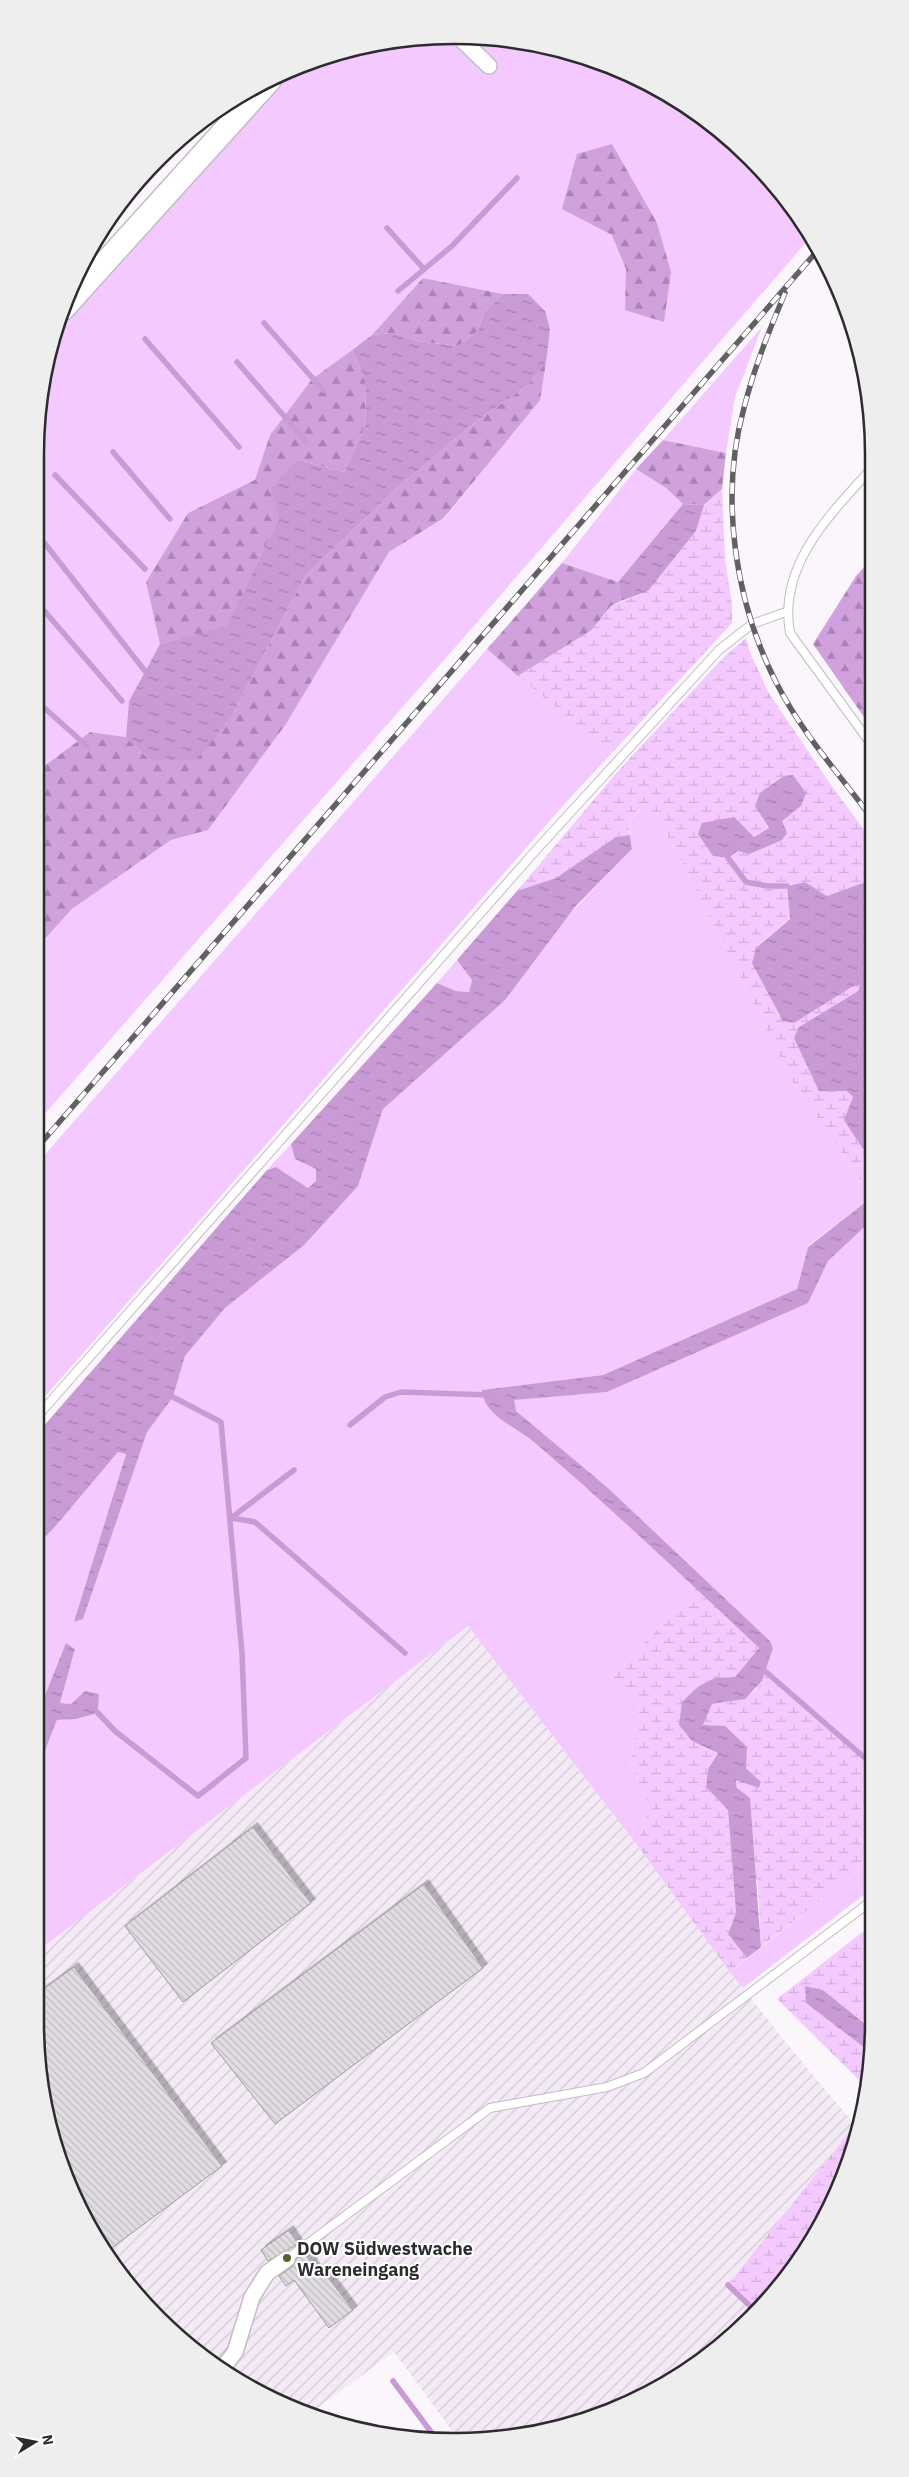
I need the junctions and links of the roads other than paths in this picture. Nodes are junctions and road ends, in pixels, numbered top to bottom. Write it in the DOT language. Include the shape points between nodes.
graph roads {
  1 [pos="467,44"];
  2 [pos="489,66"];
  3 [pos="256,95"];
  4 [pos="76,294"];
  5 [pos="865,475"];
  6 [pos="786,612"];
  7 [pos="865,736"];
  8 [pos="44,1409"];
  9 [pos="865,1906"];
  10 [pos="287,2259"];
  11 [pos="226,2364"];
  1 -- 2 [label="street"];
  3 -- 4 [label="main road"];
  5 -- 6 [label="lane" via="821,525 793,575"];
  6 -- 7 [label="lane" via="790,633"];
  6 -- 8 [label="lane" via="752,624 719,650 537,849"];
  9 -- 10 [label="lane" via="644,2073 607,2087 490,2108"];
  10 -- 11 [label="street" via="267,2273 252,2297 235,2352"];
}
